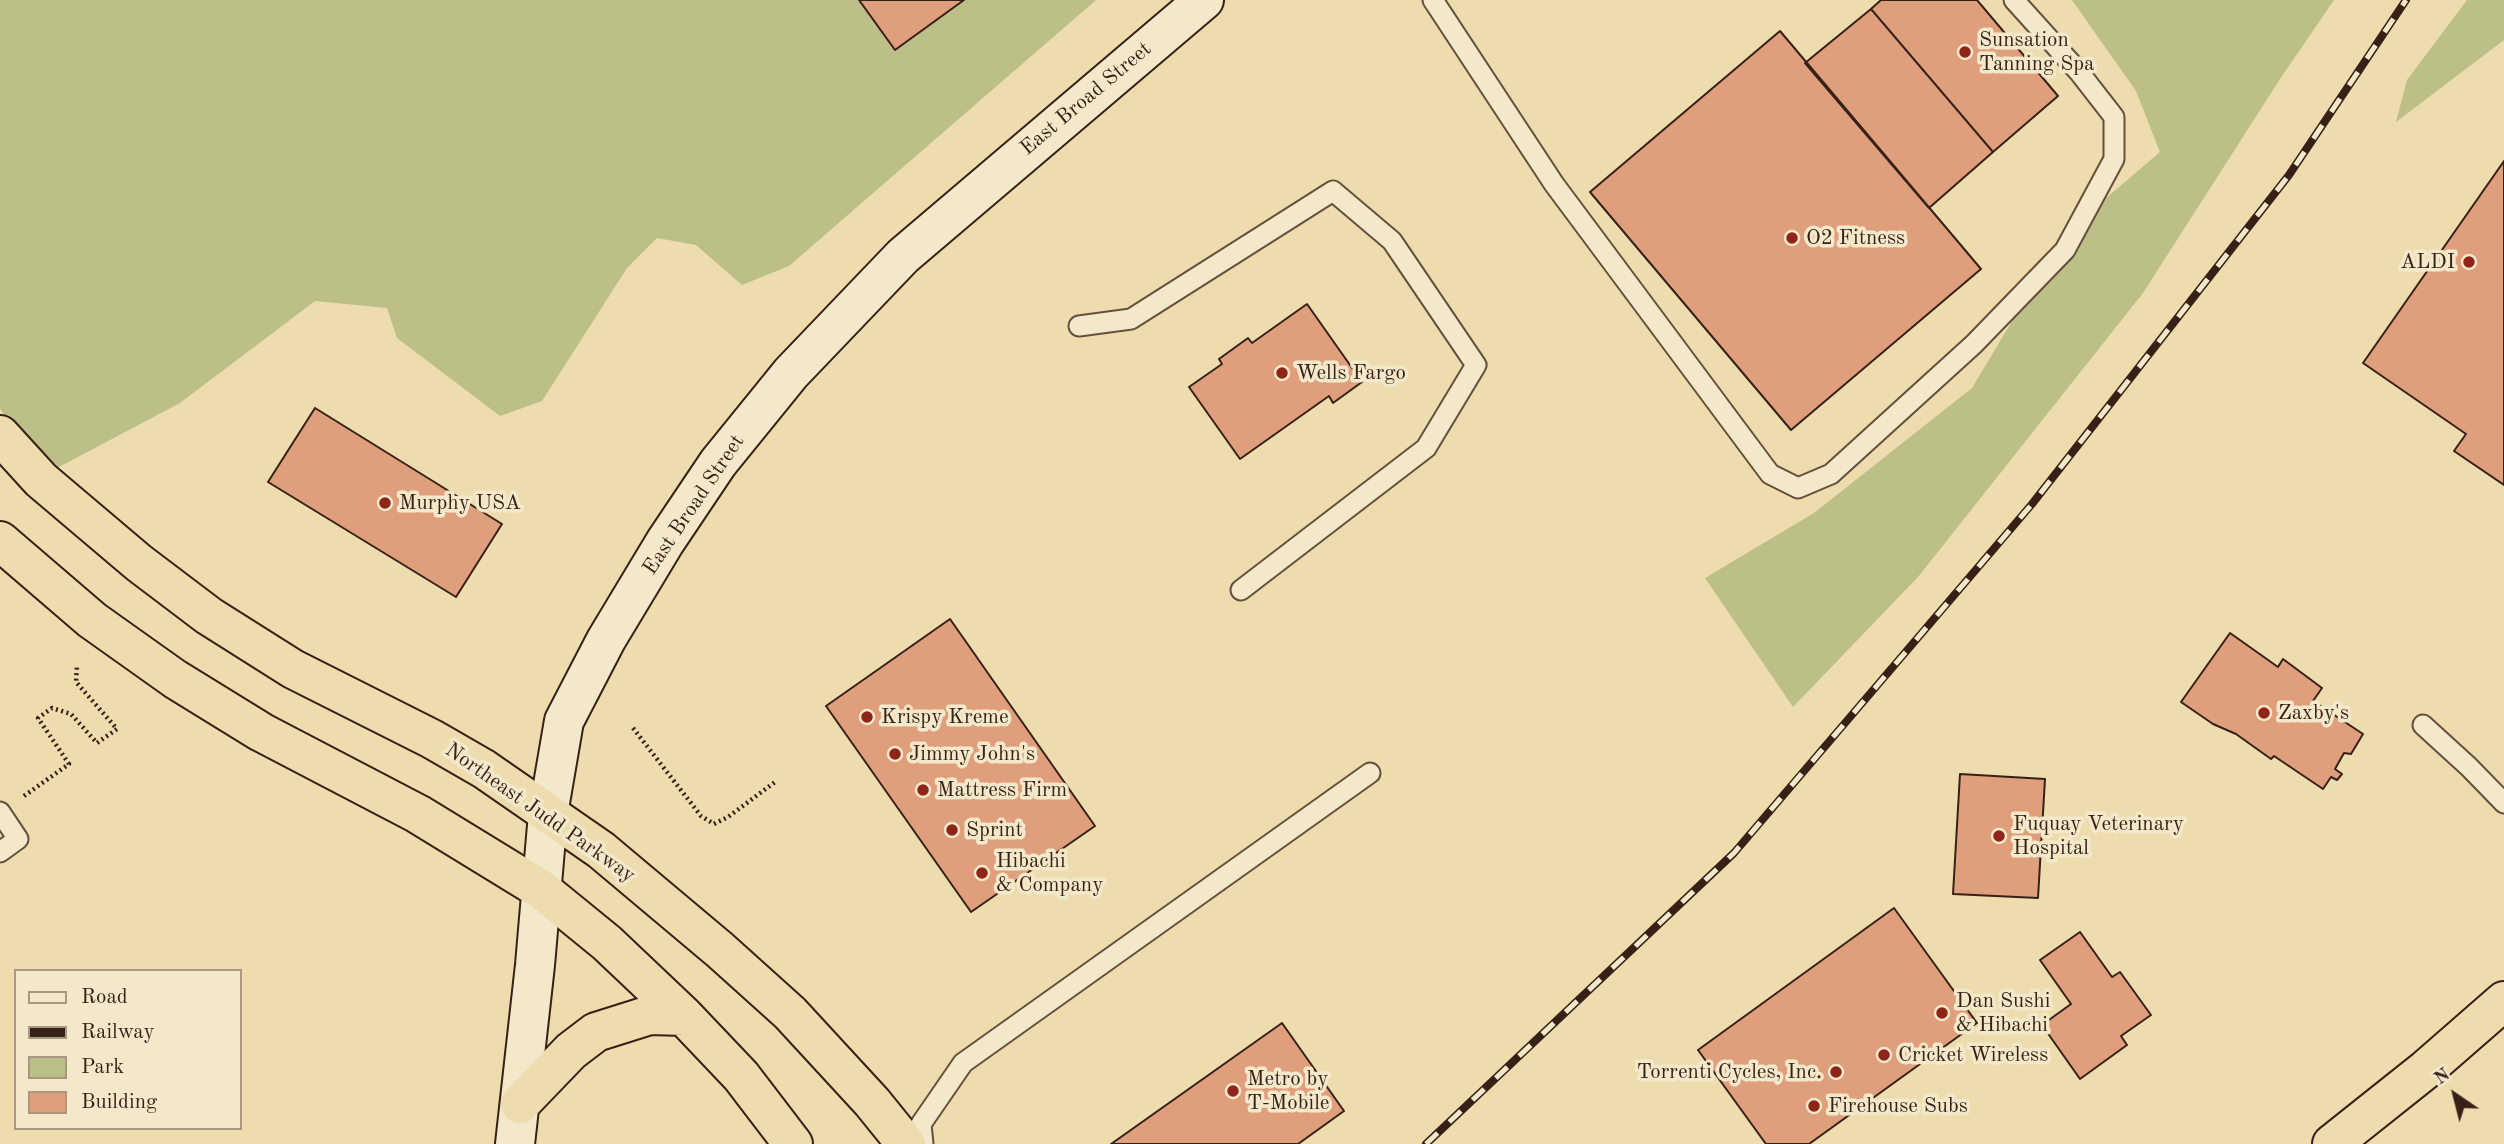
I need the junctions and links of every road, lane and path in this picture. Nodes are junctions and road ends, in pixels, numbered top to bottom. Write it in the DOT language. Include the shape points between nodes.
graph roads {
  1 [pos="1204,0"];
  2 [pos="1433,0"];
  3 [pos="2014,0"];
  4 [pos="1079,326"];
  5 [pos="0,435"];
  6 [pos="0,541"];
  7 [pos="1241,590"];
  8 [pos="77,666"];
  9 [pos="2423,725"];
  10 [pos="633,728"];
  11 [pos="1370,773"];
  12 [pos="775,782"];
  13 [pos="2504,803"];
  14 [pos="0,812"];
  15 [pos="548,814"];
  16 [pos="0,852"];
  17 [pos="542,890"];
  18 [pos="2504,1001"];
  19 [pos="684,1016"];
  20 [pos="520,1104"];
  21 [pos="515,1144"];
  22 [pos="793,1144"];
  23 [pos="906,1144"];
  24 [pos="923,1144"];
  25 [pos="2332,1144"];
  1 -- 15 [label="main road, East Broad Street" via="904,256 791,373 718,463 613,629 564,721"];
  2 -- 3 [label="lane" via="1554,184 1770,474 1798,488 1831,474 1974,344 2065,250 2114,159 2114,117"];
  4 -- 7 [label="lane" via="1131,319 1333,191 1392,241 1476,366 1426,448"];
  5 -- 15 [label="highway, Northeast Judd Parkway" via="41,480 209,616 293,669 484,769"];
  6 -- 17 [label="highway" via="98,625 175,679 261,732 418,814"];
  8 -- 14 [label="path" via="76,682 117,729 97,743 71,714 52,708 38,718 69,765"];
  9 -- 13 [label="lane"];
  10 -- 12 [label="path" via="701,816 714,824"];
  11 -- 24 [label="lane" via="963,1063 921,1124"];
  14 -- 16 [label="lane" via="18,839"];
  15 -- 17 [label="main road, East Broad Street"];
  15 -- 23 [label="highway, Northeast Judd Parkway" via="601,850 790,1013"];
  17 -- 19 [label="highway"];
  17 -- 20 [label="main road, East Broad Street"];
  18 -- 25 [label="highway"];
  19 -- 20 [label="highway" via="650,1015 596,1032"];
  19 -- 22 [label="highway" via="741,1076"];
  20 -- 21 [label="main road, East Broad Street"];
}
